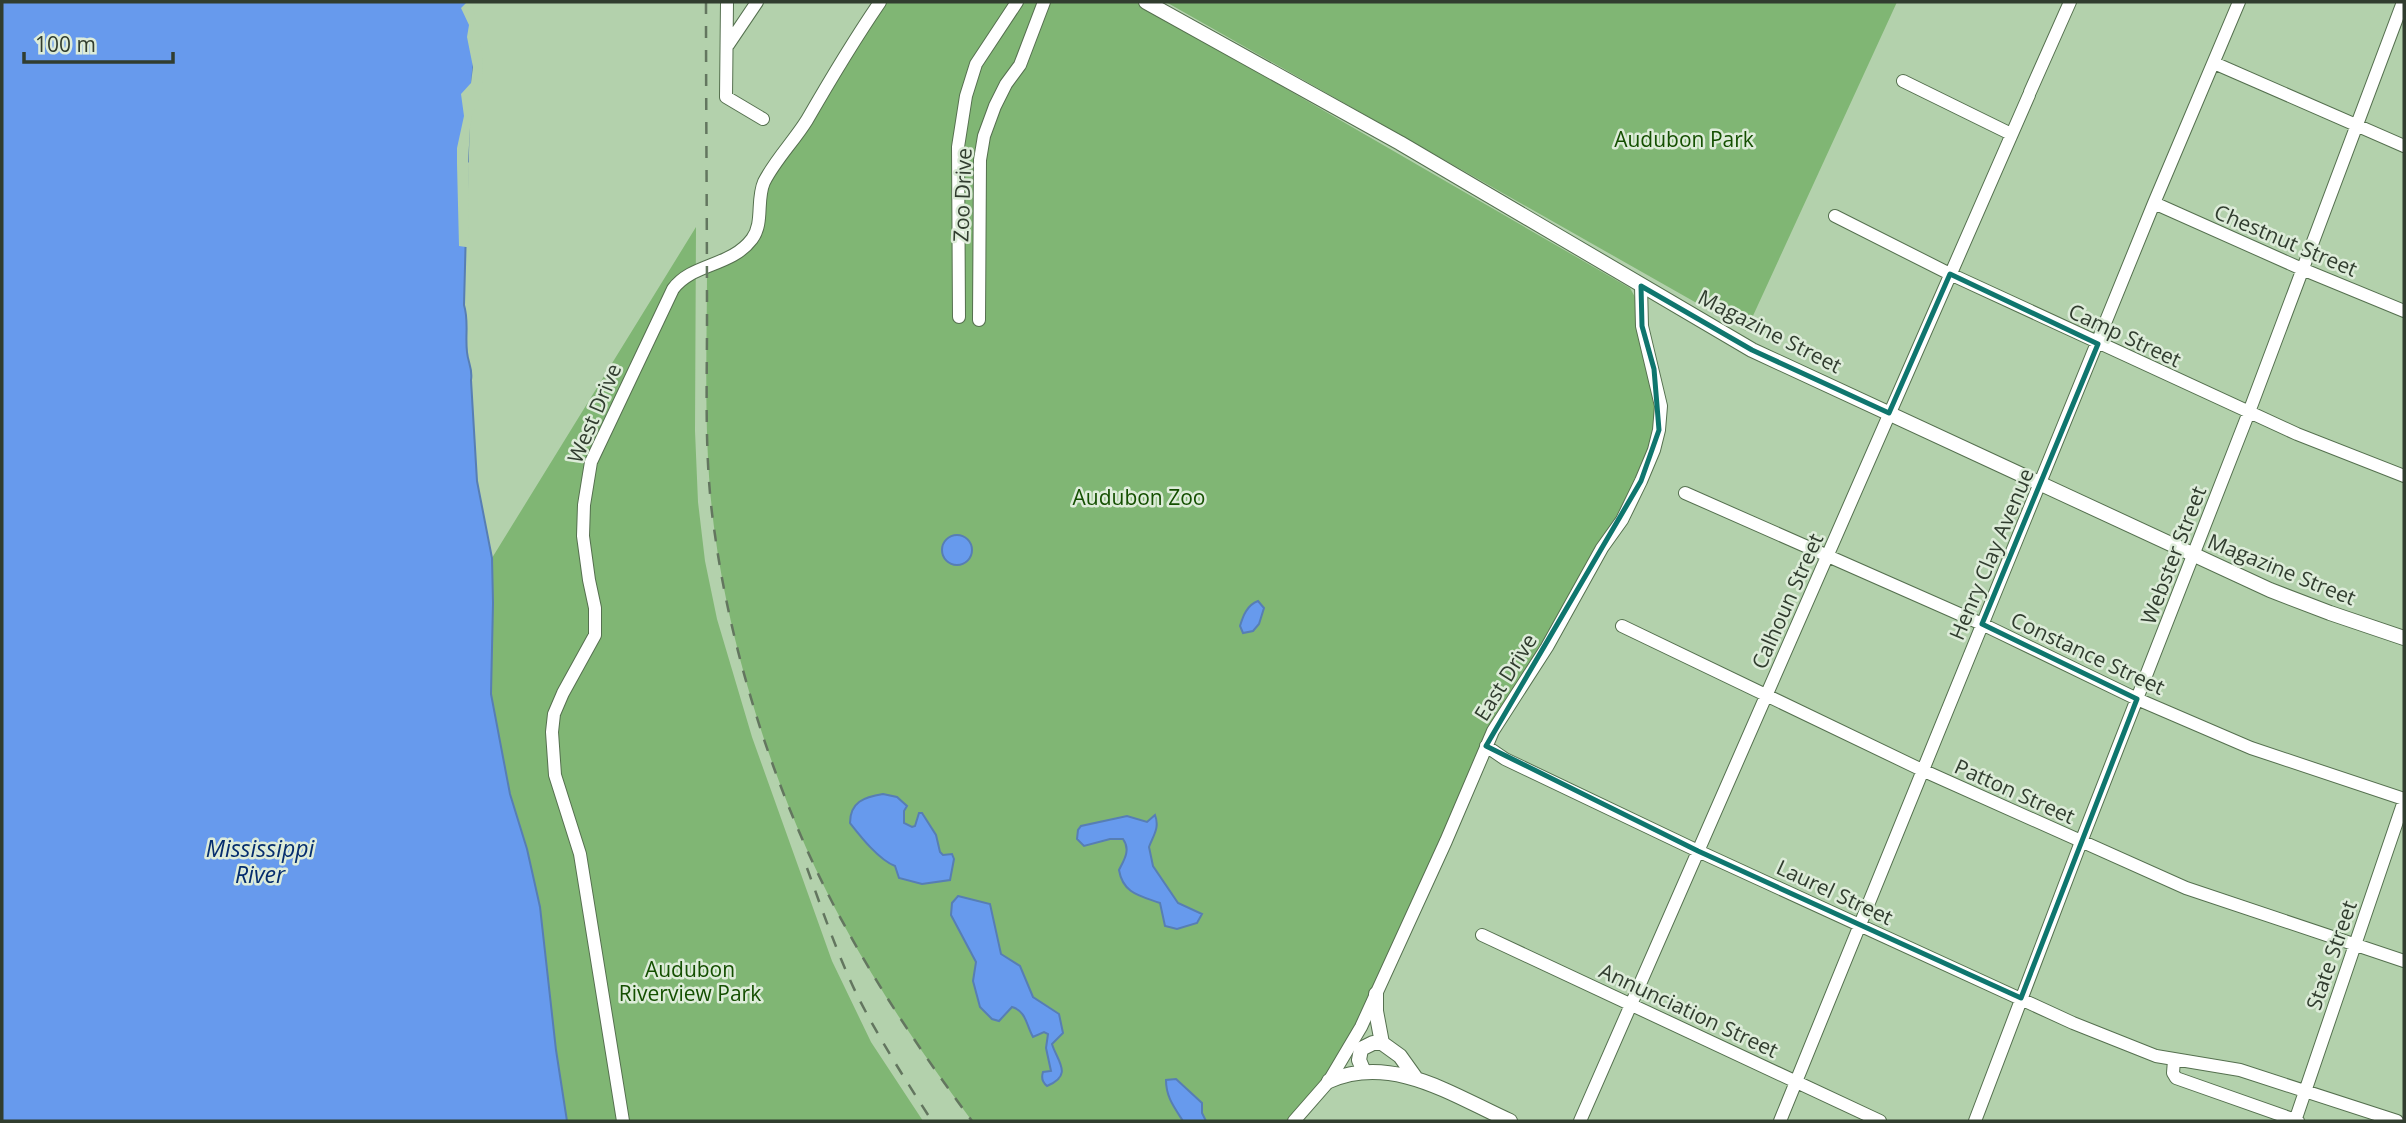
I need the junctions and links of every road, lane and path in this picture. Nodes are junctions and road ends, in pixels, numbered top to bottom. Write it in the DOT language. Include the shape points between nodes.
graph roads {
  1 [pos="727,2"];
  2 [pos="757,2"];
  3 [pos="1017,2"];
  4 [pos="1044,2"];
  5 [pos="1146,2"];
  6 [pos="2070,2"];
  7 [pos="2239,2"];
  8 [pos="2403,2"];
  9 [pos="873,4"];
  10 [pos="728,45"];
  11 [pos="2214,63"];
  12 [pos="1903,81"];
  13 [pos="763,119"];
  14 [pos="2357,125"];
  15 [pos="2011,134"];
  16 [pos="2404,146"];
  17 [pos="2154,203"];
  18 [pos="1835,216"];
  19 [pos="2302,269"];
  20 [pos="1950,274"];
  21 [pos="1641,286"];
  22 [pos="2404,311"];
  23 [pos="959,317"];
  24 [pos="979,320"];
  25 [pos="2098,344"];
  26 [pos="2249,412"];
  27 [pos="1889,413"];
  28 [pos="2404,476"];
  29 [pos="2040,484"];
  30 [pos="1685,493"];
  31 [pos="1828,555"];
  32 [pos="2193,556"];
  33 [pos="1982,624"];
  34 [pos="1622,626"];
  35 [pos="2404,638"];
  36 [pos="1766,695"];
  37 [pos="2137,699"];
  38 [pos="1486,746"];
  39 [pos="1923,770"];
  40 [pos="2404,800"];
  41 [pos="2081,842"];
  42 [pos="1698,851"];
  43 [pos="1859,925"];
  44 [pos="1482,935"];
  45 [pos="2354,944"];
  46 [pos="2404,961"];
  47 [pos="1376,994"];
  48 [pos="2021,998"];
  49 [pos="1631,1005"];
  50 [pos="1382,1043"];
  51 [pos="2174,1060"];
  52 [pos="1364,1072"];
  53 [pos="1415,1077"];
  54 [pos="1329,1081"];
  55 [pos="1796,1081"];
  56 [pos="2305,1091"];
  57 [pos="623,1121"];
  58 [pos="1294,1121"];
  59 [pos="1510,1121"];
  60 [pos="1580,1121"];
  61 [pos="1780,1121"];
  62 [pos="1880,1121"];
  63 [pos="1975,1121"];
  64 [pos="2296,1121"];
  65 [pos="2397,1121"];
  1 -- 10 [label="street"];
  2 -- 10 [label="street"];
  3 -- 23 [label="street, Zoo Drive" via="976,64 966,96 958,147"];
  4 -- 24 [label="street, Zoo Drive" via="1020,65 1006,84 984,136"];
  5 -- 21 [label="street, Magazine Street" via="1376,129"];
  6 -- 15 [label="street, Calhoun Street"];
  7 -- 11 [label="street, Henry Clay Avenue"];
  8 -- 14 [label="street, Webster Street"];
  9 -- 57 [label="street, West Drive" via="806,121 764,182 755,236 724,261 685,275 673,289 606,428 587,481 583,536 596,608 595,635 554,714 552,753 580,854"];
  10 -- 13 [label="street" via="726,97"];
  11 -- 14 [label="street"];
  11 -- 17 [label="street, Henry Clay Avenue"];
  12 -- 15 [label="street"];
  14 -- 16 [label="street"];
  14 -- 19 [label="street, Webster Street"];
  15 -- 20 [label="street, Calhoun Street"];
  17 -- 19 [label="street, Chestnut Street"];
  17 -- 25 [label="street, Henry Clay Avenue"];
  18 -- 20 [label="street, Camp Street"];
  19 -- 22 [label="street, Chestnut Street"];
  19 -- 26 [label="street, Webster Street"];
  20 -- 25 [label="street, Camp Street"];
  20 -- 27 [label="street, Calhoun Street"];
  21 -- 27 [label="street, Magazine Street" via="1752,350"];
  21 -- 38 [label="street, East Drive" via="1642,326 1661,406 1654,450 1622,520"];
  25 -- 26 [label="street, Camp Street"];
  25 -- 29 [label="street, Henry Clay Avenue"];
  26 -- 28 [label="street, Camp Street"];
  26 -- 32 [label="street, Webster Street"];
  27 -- 29 [label="street, Magazine Street"];
  27 -- 31 [label="street, Calhoun Street"];
  29 -- 32 [label="street, Magazine Street"];
  29 -- 33 [label="street, Henry Clay Avenue"];
  30 -- 31 [label="street, Constance Street"];
  31 -- 33 [label="street, Constance Street"];
  31 -- 36 [label="street, Calhoun Street"];
  32 -- 35 [label="street, Magazine Street"];
  32 -- 37 [label="street, Webster Street"];
  33 -- 37 [label="street, Constance Street"];
  33 -- 39 [label="street, Henry Clay Avenue"];
  34 -- 36 [label="street, Patton Street"];
  36 -- 39 [label="street, Patton Street"];
  36 -- 42 [label="street, Calhoun Street"];
  37 -- 40 [label="street, Constance Street" via="2251,748"];
  37 -- 41 [label="street, Webster Street"];
  38 -- 42 [label="street, Laurel Street"];
  38 -- 47 [label="street, East Drive"];
  39 -- 41 [label="street, Patton Street"];
  39 -- 43 [label="street, Henry Clay Avenue"];
  40 -- 45 [label="street, State Street"];
  41 -- 45 [label="street, Patton Street" via="2186,888"];
  41 -- 48 [label="street, Webster Street"];
  42 -- 43 [label="street, Laurel Street"];
  42 -- 49 [label="street, Calhoun Street"];
  43 -- 48 [label="street, Laurel Street"];
  43 -- 55 [label="street, Henry Clay Avenue"];
  44 -- 49 [label="street, Annunciation Street"];
  45 -- 46 [label="street, Patton Street"];
  45 -- 56 [label="street, State Street"];
  47 -- 50 [label="street"];
  47 -- 54 [label="street, East Drive"];
  48 -- 51 [label="street, Laurel Street" via="2073,1023"];
  48 -- 63 [label="street, Webster Street"];
  49 -- 55 [label="street, Annunciation Street"];
  49 -- 60 [label="street, Calhoun Street"];
  50 -- 52 [label="street" via="1361,1049"];
  50 -- 53 [label="street" via="1400,1056"];
  51 -- 56 [label="street, Laurel Street" via="2240,1070"];
  51 -- 64 [label="street" via="2176,1078"];
  52 -- 53 [label="street"];
  52 -- 54 [label="street"];
  53 -- 59 [label="street"];
  54 -- 58 [label="street, East Drive"];
  55 -- 61 [label="street, Henry Clay Avenue"];
  55 -- 62 [label="street, Annunciation Street"];
  56 -- 64 [label="street, State Street"];
  56 -- 65 [label="street, Laurel Street"];
}
